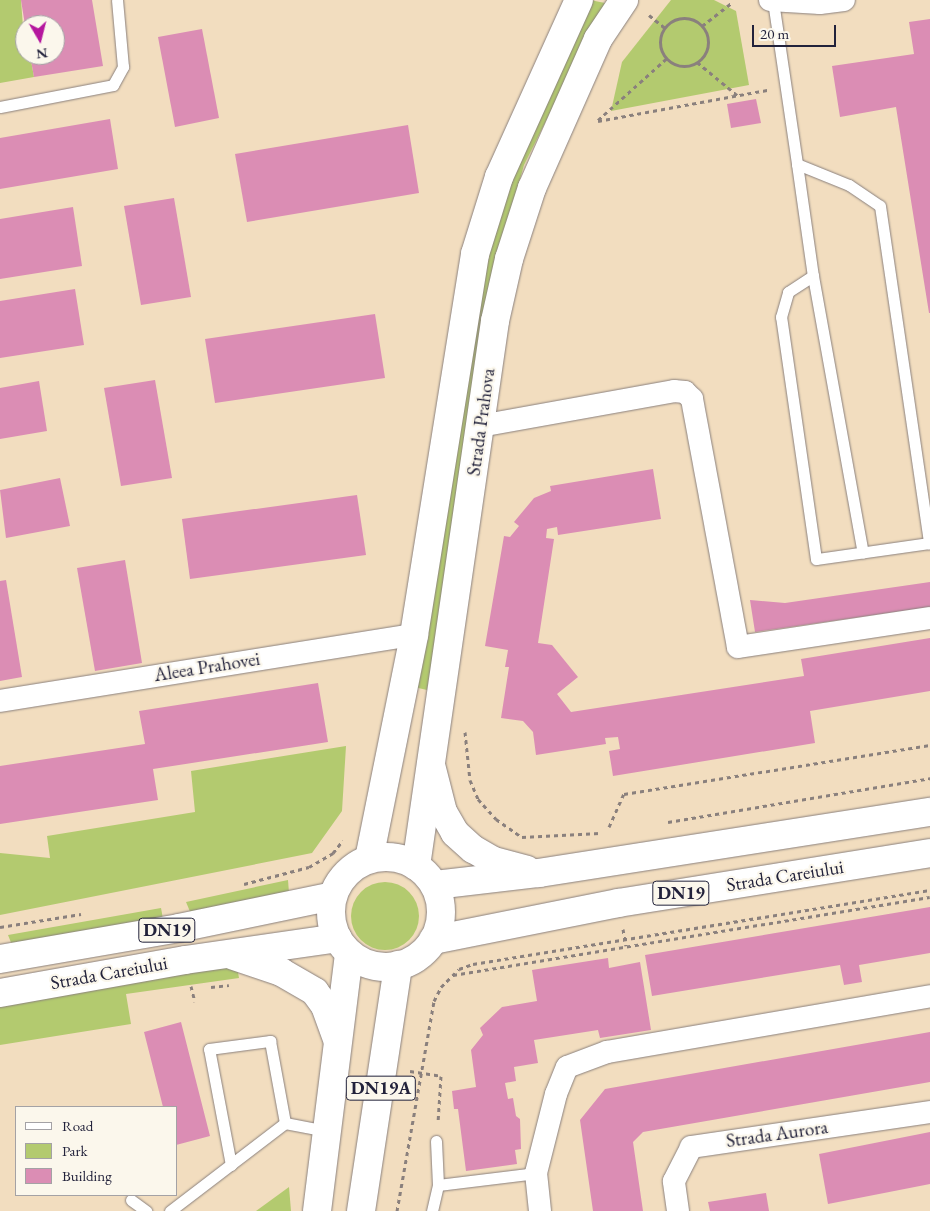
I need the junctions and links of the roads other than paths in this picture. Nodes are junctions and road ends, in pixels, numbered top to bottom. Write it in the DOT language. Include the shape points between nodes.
graph roads {
  1 [pos="117,0"];
  2 [pos="579,0"];
  3 [pos="624,0"];
  4 [pos="772,0"];
  5 [pos="844,0"];
  6 [pos="0,107"];
  7 [pos="797,164"];
  8 [pos="814,276"];
  9 [pos="480,426"];
  10 [pos="863,553"];
  11 [pos="930,618"];
  12 [pos="414,634"];
  13 [pos="0,701"];
  14 [pos="432,765"];
  15 [pos="930,812"];
  16 [pos="930,853"];
  17 [pos="370,859"];
  18 [pos="538,873"];
  19 [pos="425,876"];
  20 [pos="333,896"];
  21 [pos="433,940"];
  22 [pos="343,946"];
  23 [pos="228,954"];
  24 [pos="0,959"];
  25 [pos="398,965"];
  26 [pos="0,993"];
  27 [pos="930,996"];
  28 [pos="337,1041"];
  29 [pos="930,1112"];
  30 [pos="285,1124"];
  31 [pos="327,1131"];
  32 [pos="436,1141"];
  33 [pos="230,1165"];
  34 [pos="536,1173"];
  35 [pos="438,1185"];
  36 [pos="131,1200"];
  37 [pos="146,1211"];
  38 [pos="170,1211"];
  39 [pos="317,1211"];
  40 [pos="361,1211"];
  41 [pos="432,1211"];
  42 [pos="540,1211"];
  43 [pos="678,1211"];
  1 -- 6 [label="lane" via="123,67 113,85"];
  2 -- 12 [label="main road, Strada Prahova" via="499,177 476,254"];
  3 -- 9 [label="main road, Strada Prahova" via="598,38 532,188 503,286"];
  4 -- 5 [label="street"];
  4 -- 7 [label="lane"];
  7 -- 8 [label="lane"];
  7 -- 10 [label="lane" via="849,185 880,206 929,543"];
  8 -- 10 [label="lane"];
  8 -- 10 [label="lane" via="788,292 782,317 816,559"];
  9 -- 11 [label="street" via="674,391 685,392 692,399 738,646"];
  9 -- 14 [label="main road, Strada Prahova"];
  12 -- 13 [label="street, Aleea Prahovei"];
  12 -- 17 [label="main road, Strada Prahova"];
  14 -- 18 [label="main road" via="443,812 456,833 473,849 494,861"];
  14 -- 19 [label="main road, Strada Prahova"];
  15 -- 18 [label="main road, DN19"];
  16 -- 21 [label="main road, Strada Careiului / DN19" via="618,903"];
  17 -- 19 [label="main road, DN19" via="388,856 407,860"];
  17 -- 20 [label="main road, DN19" via="353,867 340,880"];
  18 -- 19 [label="main road, DN19"];
  19 -- 21 [label="main road" via="440,903 440,922"];
  20 -- 22 [label="main road, DN19" via="330,913"];
  20 -- 24 [label="main road, Strada Careiului / DN19" via="179,928"];
  21 -- 25 [label="main road" via="421,954"];
  22 -- 23 [label="main road, Strada Careiului / DN19"];
  22 -- 25 [label="main road" via="371,965"];
  22 -- 28 [label="main road, DN19A"];
  23 -- 26 [label="main road, Strada Careiului / DN19"];
  23 -- 28 [label="main road" via="281,972 309,988 325,1006"];
  25 -- 40 [label="main road, DN19A"];
  27 -- 34 [label="street" via="606,1052 567,1067 556,1094"];
  28 -- 31 [label="main road, DN19A"];
  29 -- 43 [label="street, Strada Aurora" via="691,1147 674,1181"];
  30 -- 31 [label="lane"];
  30 -- 33 [label="lane"];
  30 -- 33 [label="lane" via="270,1041 209,1049"];
  31 -- 39 [label="main road, DN19A"];
  32 -- 35 [label="lane"];
  33 -- 38 [label="lane"];
  34 -- 35 [label="lane"];
  34 -- 42 [label="street"];
  35 -- 41 [label="lane"];
  36 -- 37 [label="lane"];
}
